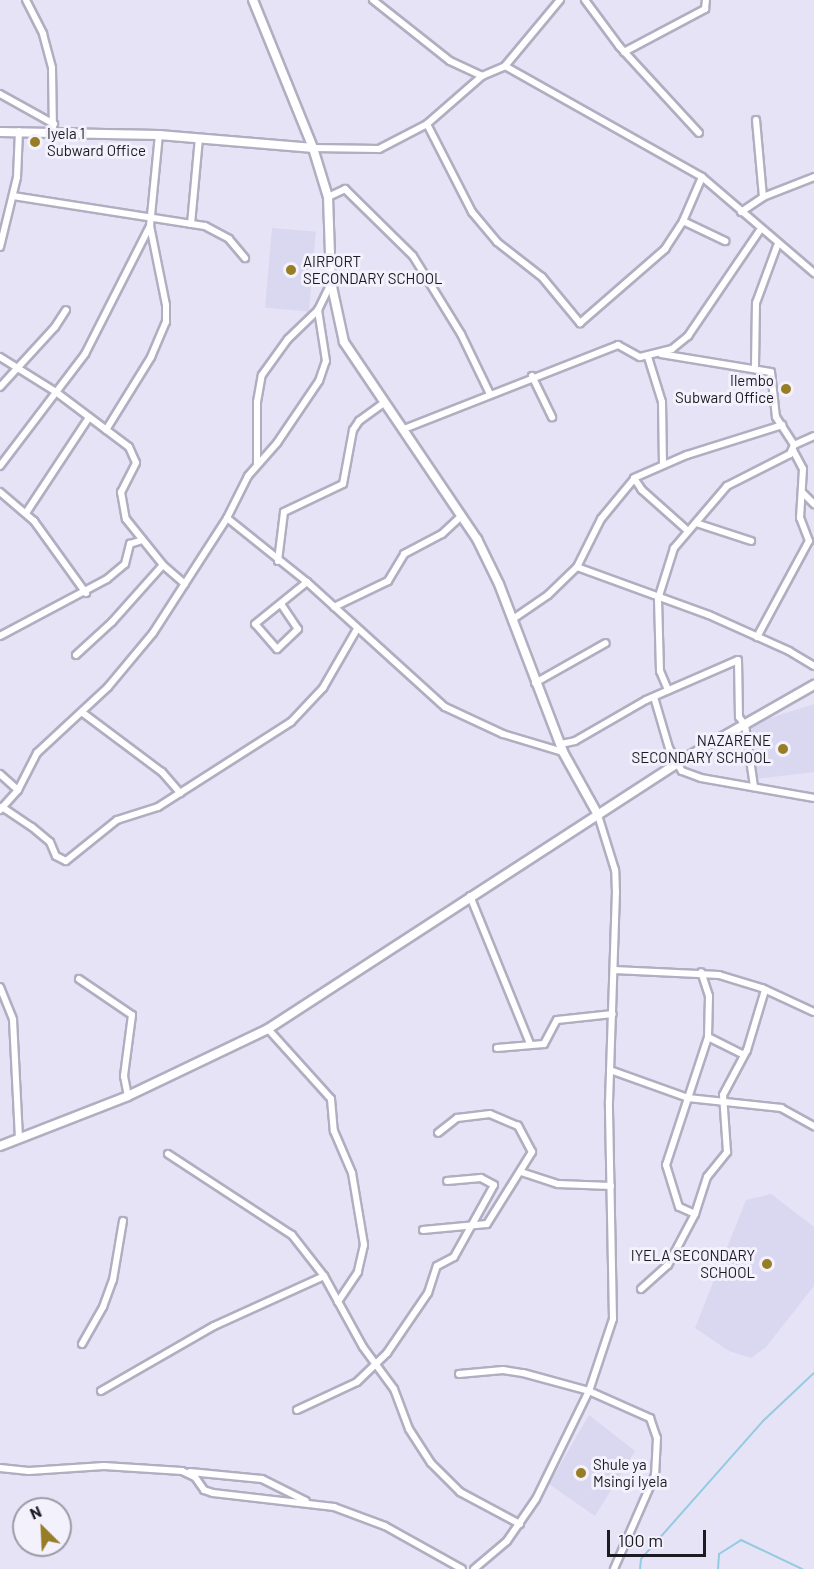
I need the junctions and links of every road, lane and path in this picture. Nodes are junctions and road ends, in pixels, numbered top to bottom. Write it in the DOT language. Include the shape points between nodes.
graph roads {
  1 [pos="26,0"];
  2 [pos="253,0"];
  3 [pos="373,0"];
  4 [pos="560,0"];
  5 [pos="585,0"];
  6 [pos="706,0"];
  7 [pos="624,52"];
  8 [pos="505,66"];
  9 [pos="482,76"];
  10 [pos="0,94"];
  11 [pos="756,120"];
  12 [pos="427,124"];
  13 [pos="54,129"];
  14 [pos="0,132"];
  15 [pos="19,132"];
  16 [pos="699,134"];
  17 [pos="159,135"];
  18 [pos="199,138"];
  19 [pos="313,148"];
  20 [pos="702,177"];
  21 [pos="814,177"];
  22 [pos="13,196"];
  23 [pos="328,197"];
  24 [pos="763,197"];
  25 [pos="741,212"];
  26 [pos="152,218"];
  27 [pos="683,221"];
  28 [pos="191,224"];
  29 [pos="150,226"];
  30 [pos="760,230"];
  31 [pos="725,241"];
  32 [pos="777,246"];
  33 [pos="0,248"];
  34 [pos="245,258"];
  35 [pos="814,273"];
  36 [pos="332,282"];
  37 [pos="66,310"];
  38 [pos="318,310"];
  39 [pos="661,354"];
  40 [pos="0,357"];
  41 [pos="648,357"];
  42 [pos="755,366"];
  43 [pos="18,370"];
  44 [pos="532,376"];
  45 [pos="0,387"];
  46 [pos="56,392"];
  47 [pos="490,394"];
  48 [pos="384,403"];
  49 [pos="552,417"];
  50 [pos="88,419"];
  51 [pos="782,425"];
  52 [pos="404,429"];
  53 [pos="106,430"];
  54 [pos="814,436"];
  55 [pos="794,447"];
  56 [pos="257,465"];
  57 [pos="663,465"];
  58 [pos="0,466"];
  59 [pos="634,479"];
  60 [pos="0,492"];
  61 [pos="803,493"];
  62 [pos="814,504"];
  63 [pos="26,513"];
  64 [pos="461,516"];
  65 [pos="227,518"];
  66 [pos="696,523"];
  67 [pos="688,531"];
  68 [pos="142,540"];
  69 [pos="750,541"];
  70 [pos="278,561"];
  71 [pos="163,565"];
  72 [pos="577,567"];
  73 [pos="307,582"];
  74 [pos="185,584"];
  75 [pos="86,593"];
  76 [pos="658,599"];
  77 [pos="280,604"];
  78 [pos="334,607"];
  79 [pos="513,619"];
  80 [pos="357,629"];
  81 [pos="0,636"];
  82 [pos="757,637"];
  83 [pos="606,643"];
  84 [pos="76,655"];
  85 [pos="814,666"];
  86 [pos="535,683"];
  87 [pos="814,685"];
  88 [pos="668,690"];
  89 [pos="654,697"];
  90 [pos="83,713"];
  91 [pos="745,725"];
  92 [pos="562,748"];
  93 [pos="677,764"];
  94 [pos="0,774"];
  95 [pos="754,787"];
  96 [pos="18,790"];
  97 [pos="180,793"];
  98 [pos="814,798"];
  99 [pos="1,808"];
  100 [pos="598,814"];
  101 [pos="470,896"];
  102 [pos="614,970"];
  103 [pos="701,972"];
  104 [pos="79,979"];
  105 [pos="0,987"];
  106 [pos="765,990"];
  107 [pos="814,1012"];
  108 [pos="613,1014"];
  109 [pos="268,1029"];
  110 [pos="708,1037"];
  111 [pos="530,1044"];
  112 [pos="497,1048"];
  113 [pos="744,1055"];
  114 [pos="610,1070"];
  115 [pos="128,1096"];
  116 [pos="688,1098"];
  117 [pos="723,1103"];
  118 [pos="814,1126"];
  119 [pos="438,1133"];
  120 [pos="19,1139"];
  121 [pos="0,1146"];
  122 [pos="168,1154"];
  123 [pos="521,1172"];
  124 [pos="447,1180"];
  125 [pos="611,1186"];
  126 [pos="695,1214"];
  127 [pos="123,1221"];
  128 [pos="471,1227"];
  129 [pos="423,1230"];
  130 [pos="324,1276"];
  131 [pos="641,1290"];
  132 [pos="338,1302"];
  133 [pos="82,1344"];
  134 [pos="375,1365"];
  135 [pos="459,1374"];
  136 [pos="101,1391"];
  137 [pos="590,1391"];
  138 [pos="297,1410"];
  139 [pos="0,1468"];
  140 [pos="186,1472"];
  141 [pos="307,1501"];
  142 [pos="520,1524"];
  143 [pos="462,1569"];
  144 [pos="474,1569"];
  145 [pos="614,1569"];
  1 -- 13 [label="street" via="43,34 52,68"];
  2 -- 19 [label="street"];
  3 -- 9 [label="street" via="450,61"];
  4 -- 8 [label="street"];
  5 -- 7 [label="street"];
  6 -- 7 [label="street" via="705,9"];
  7 -- 16 [label="street"];
  8 -- 9 [label="street"];
  8 -- 20 [label="street"];
  9 -- 12 [label="street"];
  10 -- 13 [label="street"];
  11 -- 24 [label="street"];
  12 -- 19 [label="street" via="379,148"];
  12 -- 27 [label="street" via="472,213 497,243 542,278 577,322 586,321 665,249"];
  13 -- 15 [label="street"];
  13 -- 17 [label="street"];
  14 -- 15 [label="street"];
  15 -- 22 [label="street"];
  17 -- 18 [label="street"];
  17 -- 26 [label="street"];
  18 -- 19 [label="street"];
  18 -- 28 [label="street"];
  19 -- 23 [label="street"];
  20 -- 25 [label="street"];
  20 -- 27 [label="street"];
  21 -- 24 [label="street"];
  22 -- 26 [label="street"];
  22 -- 33 [label="street"];
  23 -- 36 [label="street"];
  23 -- 47 [label="street" via="345,189 413,256 460,334"];
  24 -- 25 [label="street"];
  25 -- 30 [label="street"];
  26 -- 28 [label="street"];
  26 -- 29 [label="street"];
  27 -- 31 [label="street"];
  28 -- 34 [label="street" via="218,232"];
  29 -- 46 [label="street" via="85,354"];
  29 -- 53 [label="street" via="166,322 151,357"];
  30 -- 32 [label="street"];
  30 -- 39 [label="street" via="682,344"];
  32 -- 35 [label="street"];
  32 -- 42 [label="street" via="756,303"];
  36 -- 38 [label="street"];
  36 -- 48 [label="street" via="344,342"];
  37 -- 43 [label="street"];
  38 -- 56 [label="street" via="288,339 262,375 257,402"];
  38 -- 56 [label="street" via="325,370 277,443"];
  39 -- 41 [label="street"];
  39 -- 42 [label="street"];
  40 -- 43 [label="street"];
  41 -- 44 [label="street" via="633,356 618,345 570,366"];
  41 -- 57 [label="street" via="662,402"];
  42 -- 51 [label="street" via="774,376 775,410"];
  43 -- 45 [label="street"];
  43 -- 46 [label="street"];
  44 -- 47 [label="street"];
  44 -- 49 [label="street"];
  46 -- 50 [label="street"];
  46 -- 58 [label="street"];
  47 -- 52 [label="street"];
  48 -- 52 [label="street"];
  48 -- 70 [label="street" via="353,430 344,484 284,512"];
  50 -- 53 [label="street"];
  50 -- 63 [label="street"];
  51 -- 55 [label="street"];
  51 -- 57 [label="street"];
  52 -- 64 [label="street"];
  53 -- 68 [label="street" via="134,454 136,463 121,492 121,507 133,532"];
  54 -- 55 [label="street"];
  55 -- 61 [label="street" via="803,469"];
  55 -- 66 [label="street" via="749,478 727,486"];
  56 -- 65 [label="street"];
  57 -- 59 [label="street"];
  59 -- 67 [label="street"];
  59 -- 72 [label="street" via="601,519"];
  60 -- 63 [label="street"];
  61 -- 62 [label="street"];
  61 -- 82 [label="street" via="800,518 809,541"];
  63 -- 75 [label="street"];
  64 -- 78 [label="street" via="442,534 404,554 388,581"];
  64 -- 79 [label="street" via="477,539"];
  65 -- 70 [label="street"];
  65 -- 74 [label="street"];
  66 -- 67 [label="street"];
  66 -- 69 [label="street"];
  67 -- 76 [label="street" via="670,557"];
  68 -- 71 [label="street"];
  68 -- 75 [label="street" via="127,548 125,564"];
  70 -- 73 [label="street"];
  71 -- 74 [label="street"];
  71 -- 84 [label="street"];
  72 -- 76 [label="street"];
  72 -- 79 [label="street" via="548,595"];
  73 -- 77 [label="street"];
  73 -- 78 [label="street"];
  74 -- 90 [label="street" via="131,661"];
  75 -- 81 [label="street"];
  76 -- 82 [label="street" via="694,609"];
  76 -- 88 [label="street" via="660,671"];
  77 -- 77 [label="street" via="255,627 277,649 298,629"];
  78 -- 80 [label="street"];
  79 -- 86 [label="street"];
  80 -- 92 [label="street" via="446,707 486,727"];
  80 -- 97 [label="street" via="322,688 291,722"];
  82 -- 85 [label="street"];
  83 -- 86 [label="street"];
  86 -- 92 [label="street"];
  87 -- 91 [label="street"];
  88 -- 89 [label="street"];
  88 -- 91 [label="street" via="738,660 739,717"];
  89 -- 92 [label="street"];
  89 -- 93 [label="street"];
  90 -- 96 [label="street" via="38,753"];
  90 -- 97 [label="street" via="162,772"];
  91 -- 93 [label="street"];
  91 -- 95 [label="street"];
  92 -- 100 [label="street"];
  93 -- 95 [label="street" via="682,771 701,778"];
  93 -- 100 [label="street"];
  94 -- 96 [label="street"];
  95 -- 98 [label="street"];
  96 -- 99 [label="street"];
  97 -- 99 [label="street" via="152,810 117,820 64,861 32,827"];
  100 -- 101 [label="street"];
  100 -- 102 [label="street" via="615,870"];
  101 -- 109 [label="street" via="379,960"];
  101 -- 111 [label="street"];
  102 -- 103 [label="street"];
  102 -- 108 [label="street"];
  103 -- 106 [label="street"];
  103 -- 110 [label="street" via="709,996"];
  104 -- 115 [label="street" via="132,1015 124,1076"];
  105 -- 120 [label="street" via="13,1020"];
  106 -- 107 [label="street"];
  106 -- 113 [label="street"];
  108 -- 111 [label="street" via="557,1020 547,1043"];
  108 -- 114 [label="street"];
  109 -- 115 [label="street"];
  109 -- 132 [label="street" via="331,1099 336,1137 352,1173 364,1232 363,1251 358,1272"];
  110 -- 113 [label="street"];
  110 -- 116 [label="street"];
  111 -- 112 [label="street"];
  113 -- 117 [label="street" via="727,1084"];
  114 -- 116 [label="street"];
  114 -- 125 [label="street"];
  115 -- 120 [label="street"];
  116 -- 117 [label="street"];
  116 -- 126 [label="street" via="666,1165 679,1207"];
  117 -- 118 [label="street" via="781,1108"];
  117 -- 126 [label="street" via="727,1152 707,1177"];
  119 -- 123 [label="street" via="448,1122 479,1113 510,1120 525,1133 532,1149"];
  120 -- 121 [label="street"];
  122 -- 130 [label="street" via="279,1224"];
  123 -- 125 [label="street" via="558,1184"];
  123 -- 128 [label="street" via="487,1224"];
  124 -- 128 [label="street" via="471,1177 494,1183"];
  125 -- 137 [label="street" via="615,1303 606,1347"];
  126 -- 131 [label="street" via="669,1265"];
  127 -- 133 [label="street" via="113,1280"];
  128 -- 129 [label="street"];
  128 -- 134 [label="street" via="454,1257 437,1266 428,1293"];
  130 -- 132 [label="street"];
  130 -- 136 [label="street" via="214,1326"];
  132 -- 134 [label="street"];
  134 -- 138 [label="street" via="348,1388"];
  134 -- 142 [label="street" via="394,1389 409,1428 430,1463 460,1492"];
  135 -- 137 [label="street" via="510,1370"];
  137 -- 142 [label="street" via="564,1449"];
  137 -- 145 [label="street" via="643,1411 655,1425 657,1438 655,1475"];
  139 -- 140 [label="street" via="29,1471 104,1466"];
  140 -- 141 [label="street" via="262,1479"];
  140 -- 141 [label="street" via="198,1479 204,1490 213,1493"];
  141 -- 143 [label="street" via="334,1506 385,1526"];
  142 -- 144 [label="street" via="501,1548"];
}
